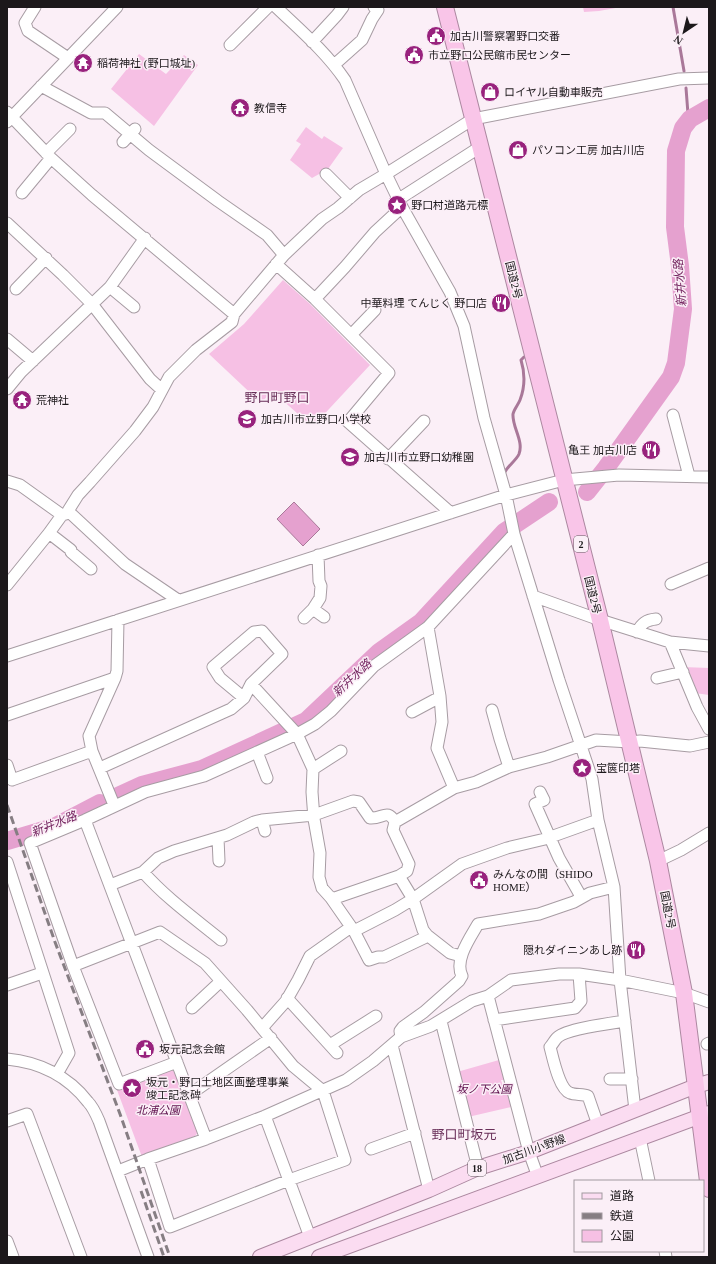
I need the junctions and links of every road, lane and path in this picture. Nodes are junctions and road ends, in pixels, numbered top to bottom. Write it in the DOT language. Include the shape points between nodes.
graph roads {
  1 [pos="35,7"];
  2 [pos="117,7"];
  3 [pos="268,7"];
  4 [pos="276,7"];
  5 [pos="343,7"];
  6 [pos="374,7"];
  7 [pos="445,7"];
  8 [pos="312,42"];
  9 [pos="230,45"];
  10 [pos="68,58"];
  11 [pos="334,66"];
  12 [pos="709,78"];
  13 [pos="41,86"];
  14 [pos="9,117"];
  15 [pos="473,119"];
  16 [pos="70,129"];
  17 [pos="480,147"];
  18 [pos="48,156"];
  19 [pos="326,174"];
  20 [pos="386,174"];
  21 [pos="22,193"];
  22 [pos="350,198"];
  23 [pos="401,203"];
  24 [pos="7,223"];
  25 [pos="145,238"];
  26 [pos="284,255"];
  27 [pos="46,258"];
  28 [pos="276,264"];
  29 [pos="110,287"];
  30 [pos="16,289"];
  31 [pos="315,299"];
  32 [pos="92,304"];
  33 [pos="134,307"];
  34 [pos="375,310"];
  35 [pos="234,314"];
  36 [pos="351,335"];
  37 [pos="7,339"];
  38 [pos="33,361"];
  39 [pos="7,388"];
  40 [pos="162,390"];
  41 [pos="672,415"];
  42 [pos="424,422"];
  43 [pos="388,459"];
  44 [pos="689,476"];
  45 [pos="709,477"];
  46 [pos="564,480"];
  47 [pos="7,481"];
  48 [pos="506,495"];
  49 [pos="65,513"];
  50 [pos="450,513"];
  51 [pos="49,533"];
  52 [pos="514,534"];
  53 [pos="318,556"];
  54 [pos="709,568"];
  55 [pos="91,569"];
  56 [pos="676,579"];
  57 [pos="8,582"];
  58 [pos="533,596"];
  59 [pos="178,600"];
  60 [pos="313,609"];
  61 [pos="324,617"];
  62 [pos="304,618"];
  63 [pos="656,619"];
  64 [pos="118,620"];
  65 [pos="600,620"];
  66 [pos="428,627"];
  67 [pos="637,632"];
  68 [pos="670,642"];
  69 [pos="709,646"];
  70 [pos="7,656"];
  71 [pos="683,672"];
  72 [pos="115,678"];
  73 [pos="657,678"];
  74 [pos="251,684"];
  75 [pos="244,698"];
  76 [pos="440,698"];
  77 [pos="492,710"];
  78 [pos="412,712"];
  79 [pos="7,715"];
  80 [pos="709,729"];
  81 [pos="297,734"];
  82 [pos="630,742"];
  83 [pos="709,742"];
  84 [pos="580,746"];
  85 [pos="92,751"];
  86 [pos="341,751"];
  87 [pos="257,752"];
  88 [pos="7,765"];
  89 [pos="509,767"];
  90 [pos="100,768"];
  91 [pos="313,769"];
  92 [pos="267,778"];
  93 [pos="454,788"];
  94 [pos="540,792"];
  95 [pos="114,805"];
  96 [pos="314,815"];
  97 [pos="85,820"];
  98 [pos="262,820"];
  99 [pos="598,820"];
  100 [pos="396,822"];
  101 [pos="264,831"];
  102 [pos="709,833"];
  103 [pos="218,838"];
  104 [pos="549,838"];
  105 [pos="219,861"];
  106 [pos="658,861"];
  107 [pos="7,862"];
  108 [pos="143,872"];
  109 [pos="399,876"];
  110 [pos="110,885"];
  111 [pos="614,887"];
  112 [pos="580,898"];
  113 [pos="332,899"];
  114 [pos="413,899"];
  115 [pos="353,929"];
  116 [pos="426,935"];
  117 [pos="221,940"];
  118 [pos="131,942"];
  119 [pos="461,956"];
  120 [pos="74,966"];
  121 [pos="42,973"];
  122 [pos="579,974"];
  123 [pos="620,980"];
  124 [pos="221,981"];
  125 [pos="7,984"];
  126 [pos="684,993"];
  127 [pos="488,996"];
  128 [pos="287,998"];
  129 [pos="709,1002"];
  130 [pos="192,1008"];
  131 [pos="376,1016"];
  132 [pos="494,1020"];
  133 [pos="625,1020"];
  134 [pos="441,1021"];
  135 [pos="262,1028"];
  136 [pos="401,1037"];
  137 [pos="271,1038"];
  138 [pos="392,1045"];
  139 [pos="7,1059"];
  140 [pos="177,1062"];
  141 [pos="57,1074"];
  142 [pos="610,1079"];
  143 [pos="632,1079"];
  144 [pos="703,1084"];
  145 [pos="323,1091"];
  146 [pos="189,1095"];
  147 [pos="635,1110"];
  148 [pos="705,1115"];
  149 [pos="265,1116"];
  150 [pos="7,1121"];
  151 [pos="598,1125"];
  152 [pos="415,1133"];
  153 [pos="640,1138"];
  154 [pos="206,1139"];
  155 [pos="372,1149"];
  156 [pos="529,1152"];
  157 [pos="148,1160"];
  158 [pos="478,1168"];
  159 [pos="118,1171"];
  160 [pos="538,1177"];
  161 [pos="289,1180"];
  162 [pos="649,1180"];
  163 [pos="709,1189"];
  164 [pos="429,1190"];
  165 [pos="310,1237"];
  166 [pos="7,1241"];
  167 [pos="13,1257"];
  168 [pos="81,1257"];
  169 [pos="148,1257"];
  170 [pos="260,1257"];
  171 [pos="319,1257"];
  1 -- 10 [label="street" via="25,23 28,30"];
  2 -- 10 [label="street"];
  3 -- 9 [label="street"];
  4 -- 8 [label="street"];
  5 -- 8 [label="street"];
  6 -- 11 [label="street" via="378,10 362,40"];
  7 -- 15 [label="highway, 国道2号 / 2"];
  8 -- 11 [label="street"];
  10 -- 13 [label="street"];
  11 -- 20 [label="street" via="345,80"];
  12 -- 15 [label="street" via="679,79"];
  13 -- 14 [label="street"];
  13 -- 26 [label="street" via="91,113 105,113 130,135 267,235"];
  14 -- 18 [label="street"];
  15 -- 17 [label="highway, 国道2号 / 2"];
  15 -- 20 [label="street"];
  16 -- 18 [label="street"];
  17 -- 23 [label="street"];
  17 -- 46 [label="highway, 国道2号 / 2"];
  18 -- 21 [label="street"];
  18 -- 25 [label="street"];
  19 -- 22 [label="street"];
  20 -- 22 [label="street" via="358,190"];
  20 -- 23 [label="street"];
  22 -- 26 [label="street" via="322,219"];
  23 -- 31 [label="street"];
  23 -- 48 [label="street" via="450,292 464,326 484,418"];
  24 -- 27 [label="street"];
  25 -- 29 [label="street"];
  25 -- 35 [label="street"];
  26 -- 28 [label="street"];
  27 -- 30 [label="street"];
  27 -- 32 [label="street"];
  28 -- 31 [label="street"];
  28 -- 35 [label="street"];
  29 -- 32 [label="street"];
  29 -- 33 [label="street"];
  31 -- 36 [label="street"];
  32 -- 38 [label="street"];
  32 -- 40 [label="street" via="150,379"];
  34 -- 36 [label="street"];
  35 -- 40 [label="street" via="232,322 196,350 169,377"];
  36 -- 43 [label="street" via="389,373 348,422"];
  37 -- 38 [label="street"];
  38 -- 39 [label="street"];
  40 -- 49 [label="street" via="136,431"];
  41 -- 44 [label="street"];
  42 -- 43 [label="street"];
  43 -- 50 [label="street"];
  44 -- 45 [label="street"];
  44 -- 46 [label="street" via="619,475"];
  46 -- 48 [label="street"];
  46 -- 65 [label="highway, 国道2号 / 2"];
  47 -- 49 [label="street" via="20,485"];
  48 -- 50 [label="street"];
  48 -- 52 [label="street"];
  49 -- 51 [label="street"];
  49 -- 59 [label="street" via="125,564"];
  50 -- 53 [label="street"];
  51 -- 55 [label="street" via="72,550 71,552"];
  51 -- 57 [label="street"];
  52 -- 58 [label="street"];
  52 -- 66 [label="street"];
  53 -- 59 [label="street"];
  53 -- 60 [label="street" via="320,598"];
  54 -- 56 [label="street"];
  58 -- 65 [label="street"];
  58 -- 84 [label="street"];
  59 -- 64 [label="street"];
  60 -- 61 [label="street"];
  60 -- 62 [label="street"];
  63 -- 67 [label="street" via="644,622"];
  64 -- 70 [label="street"];
  64 -- 72 [label="street"];
  65 -- 67 [label="street"];
  65 -- 82 [label="highway, 国道2号 / 2"];
  66 -- 76 [label="street"];
  66 -- 81 [label="street" via="374,666 331,711"];
  67 -- 68 [label="street"];
  68 -- 69 [label="street"];
  68 -- 71 [label="street"];
  71 -- 73 [label="street"];
  71 -- 80 [label="street"];
  72 -- 79 [label="street"];
  72 -- 85 [label="street" via="89,736"];
  74 -- 75 [label="street"];
  74 -- 75 [label="street" via="282,654 262,631 254,632 213,667 220,678"];
  74 -- 81 [label="street"];
  75 -- 90 [label="street" via="232,709"];
  76 -- 78 [label="street"];
  76 -- 93 [label="street" via="442,722 437,748"];
  77 -- 89 [label="street"];
  81 -- 87 [label="street"];
  81 -- 91 [label="street"];
  82 -- 83 [label="street" via="690,746"];
  82 -- 84 [label="street" via="596,740"];
  82 -- 106 [label="highway, 国道2号 / 2"];
  84 -- 89 [label="street"];
  84 -- 99 [label="street" via="592,779"];
  85 -- 88 [label="street" via="12,780"];
  85 -- 90 [label="street"];
  86 -- 91 [label="street"];
  87 -- 92 [label="street"];
  87 -- 95 [label="street" via="204,776 145,792"];
  89 -- 93 [label="street" via="476,782"];
  90 -- 95 [label="street"];
  91 -- 96 [label="street"];
  93 -- 100 [label="street"];
  94 -- 104 [label="street" via="544,800 535,804"];
  95 -- 97 [label="street"];
  96 -- 98 [label="street"];
  96 -- 100 [label="street" via="353,801 359,802 370,818 388,814"];
  96 -- 113 [label="street" via="320,853 319,877 322,888"];
  97 -- 110 [label="street"];
  97 -- 120 [label="street" via="30,843"];
  98 -- 101 [label="street"];
  98 -- 103 [label="street"];
  99 -- 104 [label="street"];
  99 -- 111 [label="street"];
  100 -- 109 [label="street" via="394,830 409,864 407,871"];
  102 -- 106 [label="street"];
  103 -- 105 [label="street"];
  103 -- 108 [label="street" via="158,858"];
  104 -- 112 [label="street"];
  104 -- 114 [label="street" via="507,848 462,864"];
  106 -- 126 [label="highway, 国道2号 / 2"];
  107 -- 121 [label="street"];
  108 -- 110 [label="street"];
  108 -- 117 [label="street" via="176,904"];
  109 -- 113 [label="street"];
  109 -- 114 [label="street"];
  110 -- 118 [label="street"];
  111 -- 112 [label="street"];
  111 -- 123 [label="street"];
  112 -- 119 [label="street" via="539,914 478,924"];
  113 -- 115 [label="street"];
  114 -- 115 [label="street"];
  114 -- 116 [label="street"];
  115 -- 116 [label="street" via="369,960 384,957"];
  115 -- 128 [label="street" via="310,956"];
  116 -- 119 [label="street" via="450,953"];
  118 -- 120 [label="street"];
  118 -- 124 [label="street" via="160,932 205,963"];
  118 -- 140 [label="street"];
  119 -- 136 [label="street" via="462,976 459,981 403,1027 400,1031"];
  120 -- 140 [label="street" via="119,1084"];
  121 -- 125 [label="street"];
  121 -- 141 [label="street" via="69,1053"];
  122 -- 123 [label="street"];
  122 -- 127 [label="street" via="511,980"];
  122 -- 132 [label="street" via="581,1001 575,1008"];
  123 -- 126 [label="street"];
  123 -- 133 [label="street"];
  124 -- 130 [label="street"];
  124 -- 135 [label="street"];
  126 -- 129 [label="street"];
  126 -- 144 [label="highway, 国道2号 / 2"];
  127 -- 132 [label="street"];
  127 -- 134 [label="street" via="472,1001"];
  128 -- 131 [label="street" via="333,1049"];
  128 -- 135 [label="street"];
  132 -- 156 [label="street"];
  133 -- 143 [label="street"];
  133 -- 151 [label="street" via="586,1027 558,1036 550,1047 563,1088 570,1093 588,1096"];
  134 -- 136 [label="street"];
  134 -- 158 [label="street"];
  135 -- 137 [label="street"];
  136 -- 138 [label="street"];
  137 -- 145 [label="street" via="293,1066"];
  137 -- 146 [label="street"];
  138 -- 145 [label="street" via="346,1080"];
  138 -- 152 [label="street"];
  139 -- 141 [label="street" via="39,1066"];
  140 -- 146 [label="street"];
  141 -- 159 [label="street" via="73,1085 89,1102"];
  142 -- 143 [label="street"];
  143 -- 147 [label="street"];
  144 -- 147 [label="main road, 加古川小野線 / 18"];
  144 -- 148 [label="highway, 国道2号 / 2"];
  145 -- 149 [label="street"];
  145 -- 161 [label="street" via="345,1160"];
  146 -- 154 [label="street"];
  147 -- 151 [label="main road, 加古川小野線 / 18"];
  148 -- 153 [label="main road"];
  148 -- 163 [label="highway, 国道2号 / 2"];
  149 -- 154 [label="street"];
  149 -- 161 [label="street"];
  150 -- 168 [label="street" via="27,1114"];
  151 -- 156 [label="main road, 加古川小野線 / 18"];
  152 -- 155 [label="street"];
  152 -- 164 [label="street"];
  153 -- 160 [label="main road"];
  153 -- 162 [label="street"];
  154 -- 157 [label="street"];
  156 -- 158 [label="main road, 加古川小野線 / 18"];
  156 -- 160 [label="street"];
  157 -- 159 [label="street"];
  157 -- 161 [label="street" via="170,1227"];
  158 -- 164 [label="main road, 加古川小野線 / 18"];
  159 -- 169 [label="street"];
  160 -- 171 [label="main road"];
  161 -- 165 [label="street"];
  164 -- 165 [label="main road, 加古川小野線 / 18"];
  165 -- 170 [label="main road, 加古川小野線 / 18"];
  166 -- 167 [label="street"];
}
